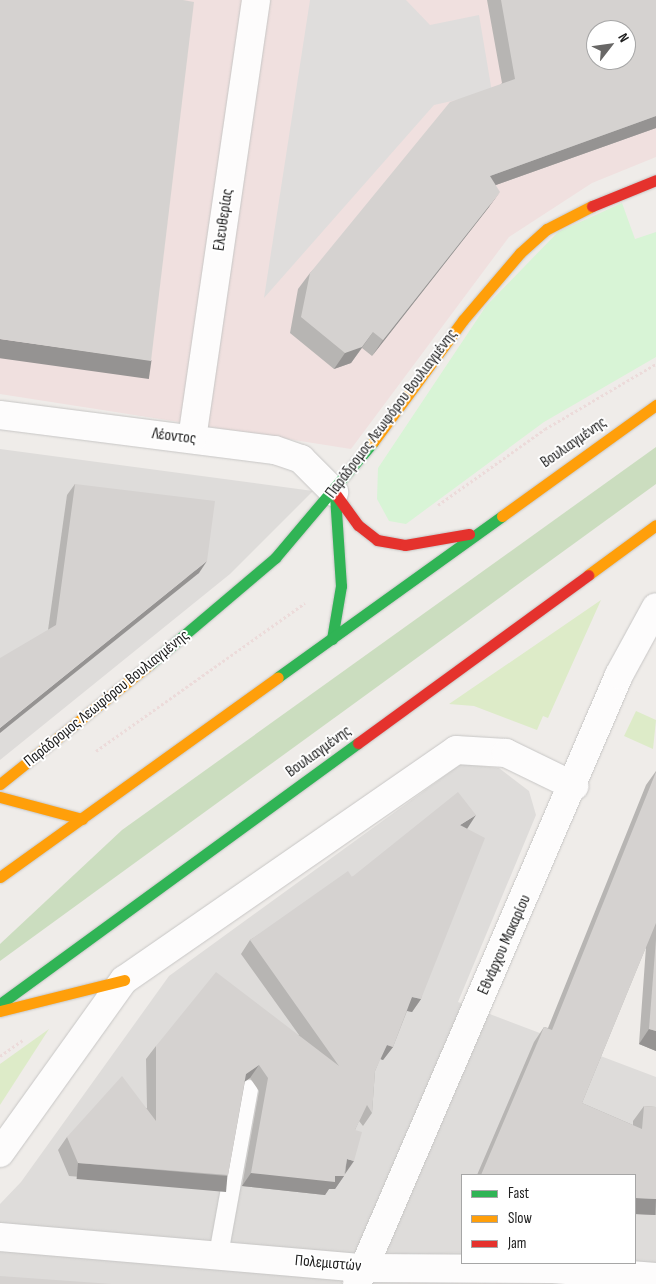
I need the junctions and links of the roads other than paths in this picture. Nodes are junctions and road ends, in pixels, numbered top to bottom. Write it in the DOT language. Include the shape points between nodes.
graph roads {
  1 [pos="256,0"];
  2 [pos="656,180"];
  3 [pos="656,405"];
  4 [pos="0,416"];
  5 [pos="192,439"];
  6 [pos="334,492"];
  7 [pos="656,525"];
  8 [pos="475,534"];
  9 [pos="656,607"];
  10 [pos="332,639"];
  11 [pos="0,784"];
  12 [pos="574,786"];
  13 [pos="0,797"];
  14 [pos="82,819"];
  15 [pos="0,877"];
  16 [pos="124,980"];
  17 [pos="0,1004"];
  18 [pos="0,1011"];
  19 [pos="248,1089"];
  20 [pos="0,1153"];
  21 [pos="0,1237"];
  22 [pos="218,1254"];
  23 [pos="360,1276"];
  24 [pos="553,1276"];
  25 [pos="656,1277"];
  1 -- 5 [label="street, Ελευθερίας"];
  2 -- 6 [label="main road, Παράδρομος Λεωφόρου Βουλιαγμένης" via="583,209 547,229 520,253 463,320"];
  3 -- 8 [label="main road, Βουλιαγμένης"];
  4 -- 5 [label="street, Λέοντος"];
  5 -- 6 [label="street, Λέοντος" via="290,454 313,468"];
  6 -- 8 [label="main road" via="358,525 377,540 405,545"];
  6 -- 10 [label="main road" via="340,527 341,586"];
  6 -- 11 [label="main road, Παράδρομος Λεωφόρου Βουλιαγμένης" via="267,565"];
  7 -- 17 [label="main road, Βουλιαγμένης"];
  8 -- 10 [label="main road, Βουλιαγμένης"];
  9 -- 12 [label="street, Εθνάρχου Μακαρίου" via="619,675"];
  10 -- 14 [label="main road, Βουλιαγμένης"];
  12 -- 16 [label="street" via="506,753 456,750"];
  12 -- 23 [label="street, Εθνάρχου Μακαρίου"];
  13 -- 14 [label="main road"];
  14 -- 15 [label="main road, Βουλιαγμένης"];
  16 -- 18 [label="main road"];
  16 -- 20 [label="street"];
  19 -- 22 [label="lane"];
  21 -- 22 [label="street, Πολεμιστών"];
  22 -- 23 [label="street, Πολεμιστών"];
  23 -- 24 [label="street, Πολεμιστών"];
  24 -- 25 [label="street, Πολεμιστών"];
}
